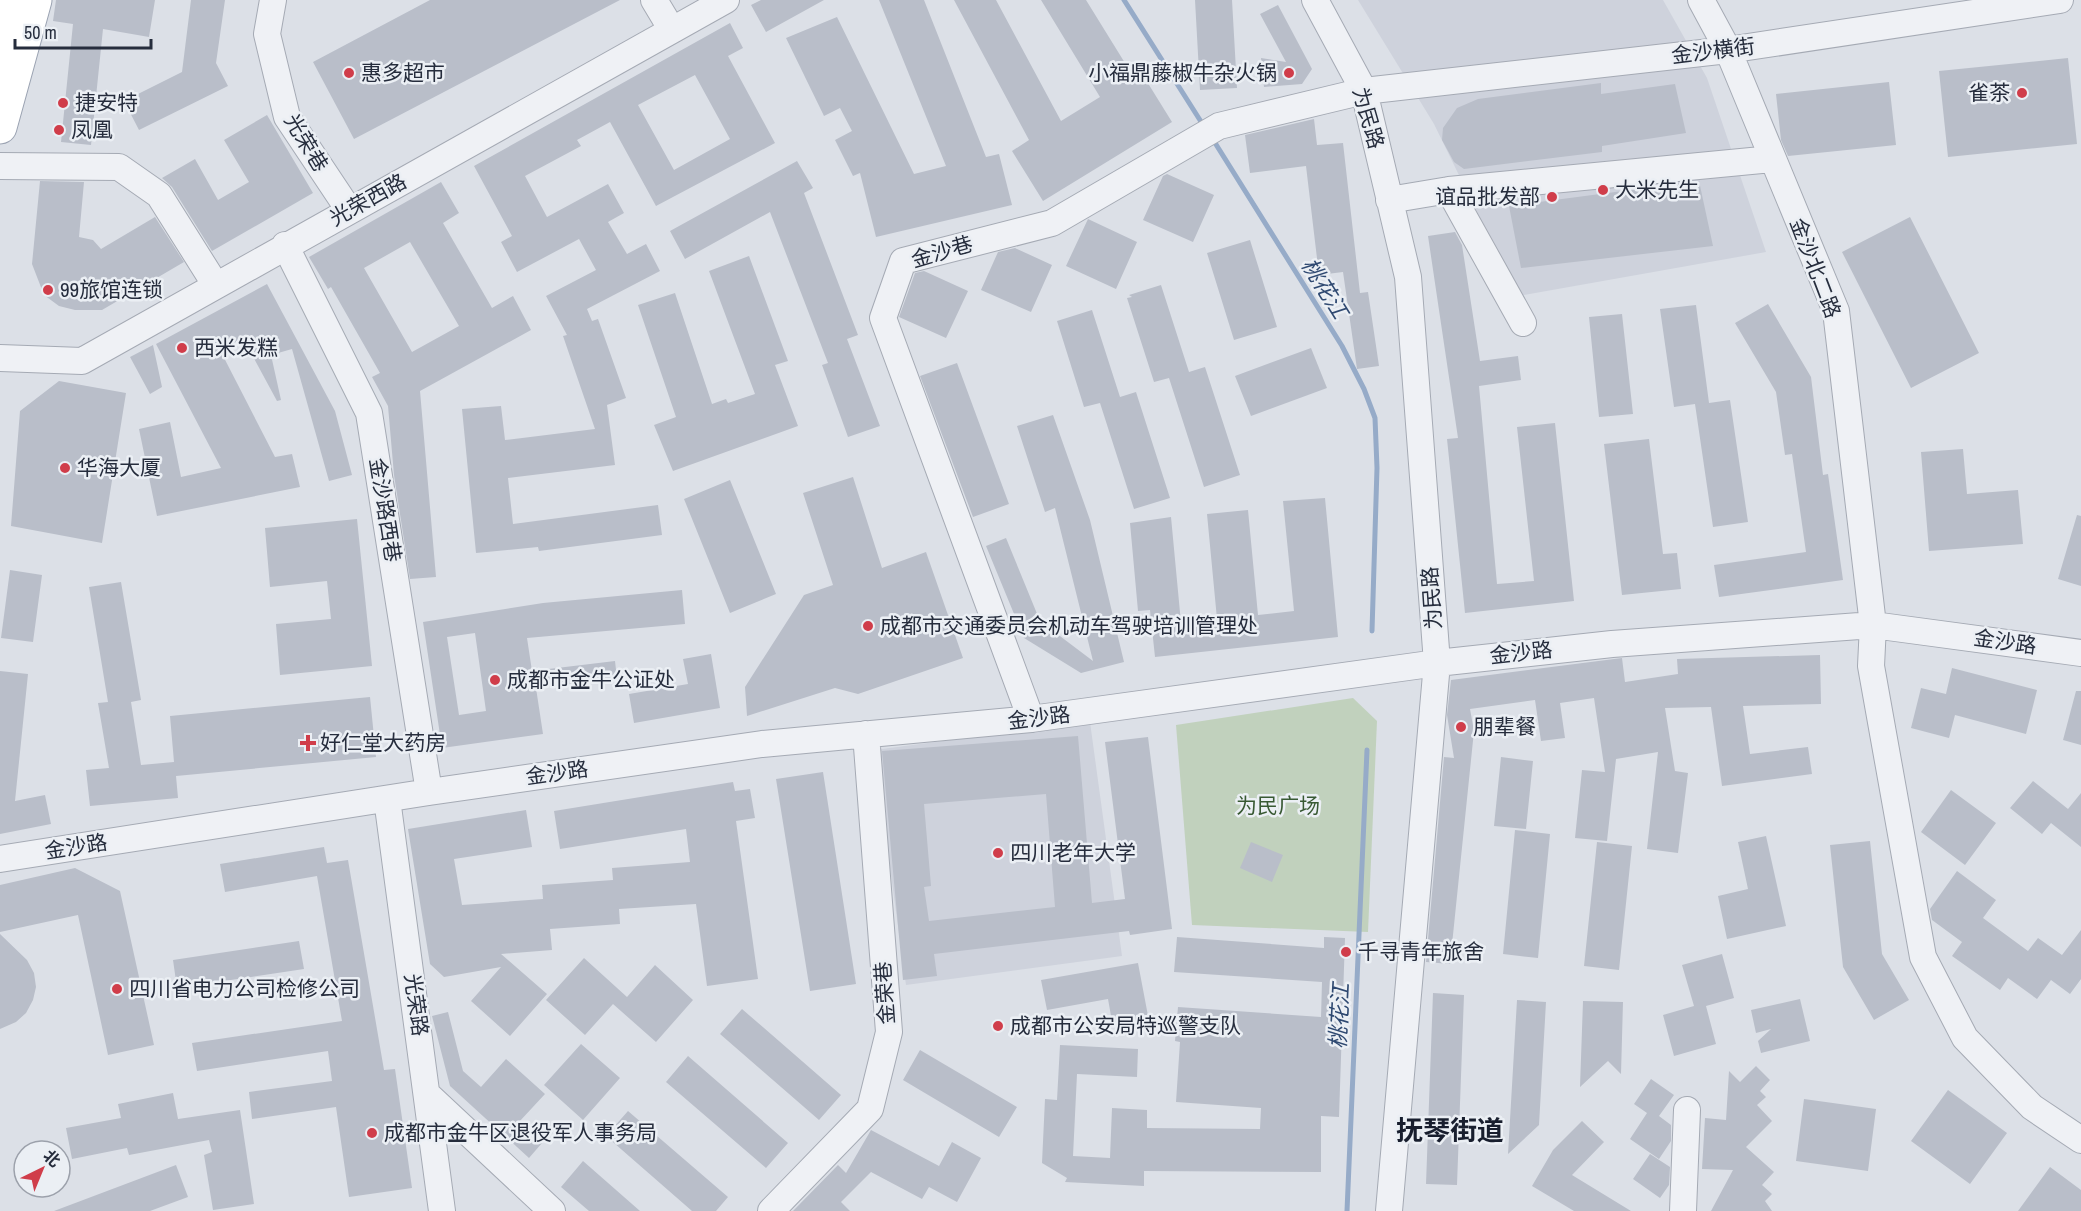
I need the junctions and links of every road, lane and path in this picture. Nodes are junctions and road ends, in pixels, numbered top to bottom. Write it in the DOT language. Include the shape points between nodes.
graph roads {
  1 [pos="12,0"];
  2 [pos="35,0"];
  3 [pos="273,0"];
  4 [pos="654,0"];
  5 [pos="726,0"];
  6 [pos="1315,0"];
  7 [pos="1701,0"];
  8 [pos="2060,0"];
  9 [pos="672,30"];
  10 [pos="1728,50"];
  11 [pos="0,86"];
  12 [pos="1364,91"];
  13 [pos="0,127"];
  14 [pos="1772,159"];
  15 [pos="0,166"];
  16 [pos="1449,190"];
  17 [pos="1389,200"];
  18 [pos="349,210"];
  19 [pos="285,246"];
  20 [pos="215,284"];
  21 [pos="1523,323"];
  22 [pos="0,358"];
  23 [pos="1873,625"];
  24 [pos="2081,653"];
  25 [pos="1437,663"];
  26 [pos="1031,719"];
  27 [pos="866,734"];
  28 [pos="429,792"];
  29 [pos="387,799"];
  30 [pos="0,859"];
  31 [pos="429,1096"];
  32 [pos="1687,1110"];
  33 [pos="2081,1140"];
  34 [pos="442,1211"];
  35 [pos="552,1211"];
  36 [pos="771,1211"];
  37 [pos="1389,1211"];
  38 [pos="1683,1211"];
  1 -- 11 [label="main road"];
  2 -- 13 [label="main road"];
  3 -- 18 [label="street, 光荣巷" via="267,34 287,117"];
  4 -- 9 [label="street"];
  5 -- 9 [label="street, 光荣西路"];
  6 -- 12 [label="street, 为民路"];
  7 -- 10 [label="street, 金沙北二路"];
  8 -- 10 [label="street, 金沙横街"];
  9 -- 18 [label="street, 光荣西路"];
  10 -- 12 [label="street, 金沙横街"];
  10 -- 14 [label="street, 金沙北二路"];
  12 -- 17 [label="street, 为民路"];
  12 -- 26 [label="street, 金沙巷" via="1208,132 1052,223 903,261 883,318"];
  14 -- 16 [label="street"];
  14 -- 23 [label="street, 金沙北二路" via="1836,311"];
  15 -- 20 [label="street" via="119,167 159,195"];
  16 -- 17 [label="street"];
  16 -- 21 [label="street"];
  17 -- 25 [label="street, 为民路" via="1408,277"];
  18 -- 19 [label="street, 光荣西路"];
  19 -- 20 [label="street, 光荣西路"];
  19 -- 28 [label="street, 金沙路西巷" via="369,413"];
  20 -- 22 [label="street, 光荣西路" via="82,361"];
  23 -- 24 [label="street, 金沙路"];
  23 -- 25 [label="street, 金沙路" via="1612,644"];
  23 -- 33 [label="street, 金沙北二路" via="1871,666 1923,957 1965,1038 2032,1107"];
  25 -- 26 [label="street, 金沙路"];
  25 -- 37 [label="street, 为民路"];
  26 -- 27 [label="street, 金沙路"];
  27 -- 28 [label="street, 金沙路" via="762,744"];
  27 -- 36 [label="street, 金荣巷" via="889,1032 870,1109"];
  28 -- 29 [label="street, 金沙路"];
  29 -- 30 [label="street, 金沙路"];
  29 -- 31 [label="street, 光荣路"];
  31 -- 34 [label="street, 光荣路"];
  31 -- 35 [label="street"];
  32 -- 38 [label="street"];
}
